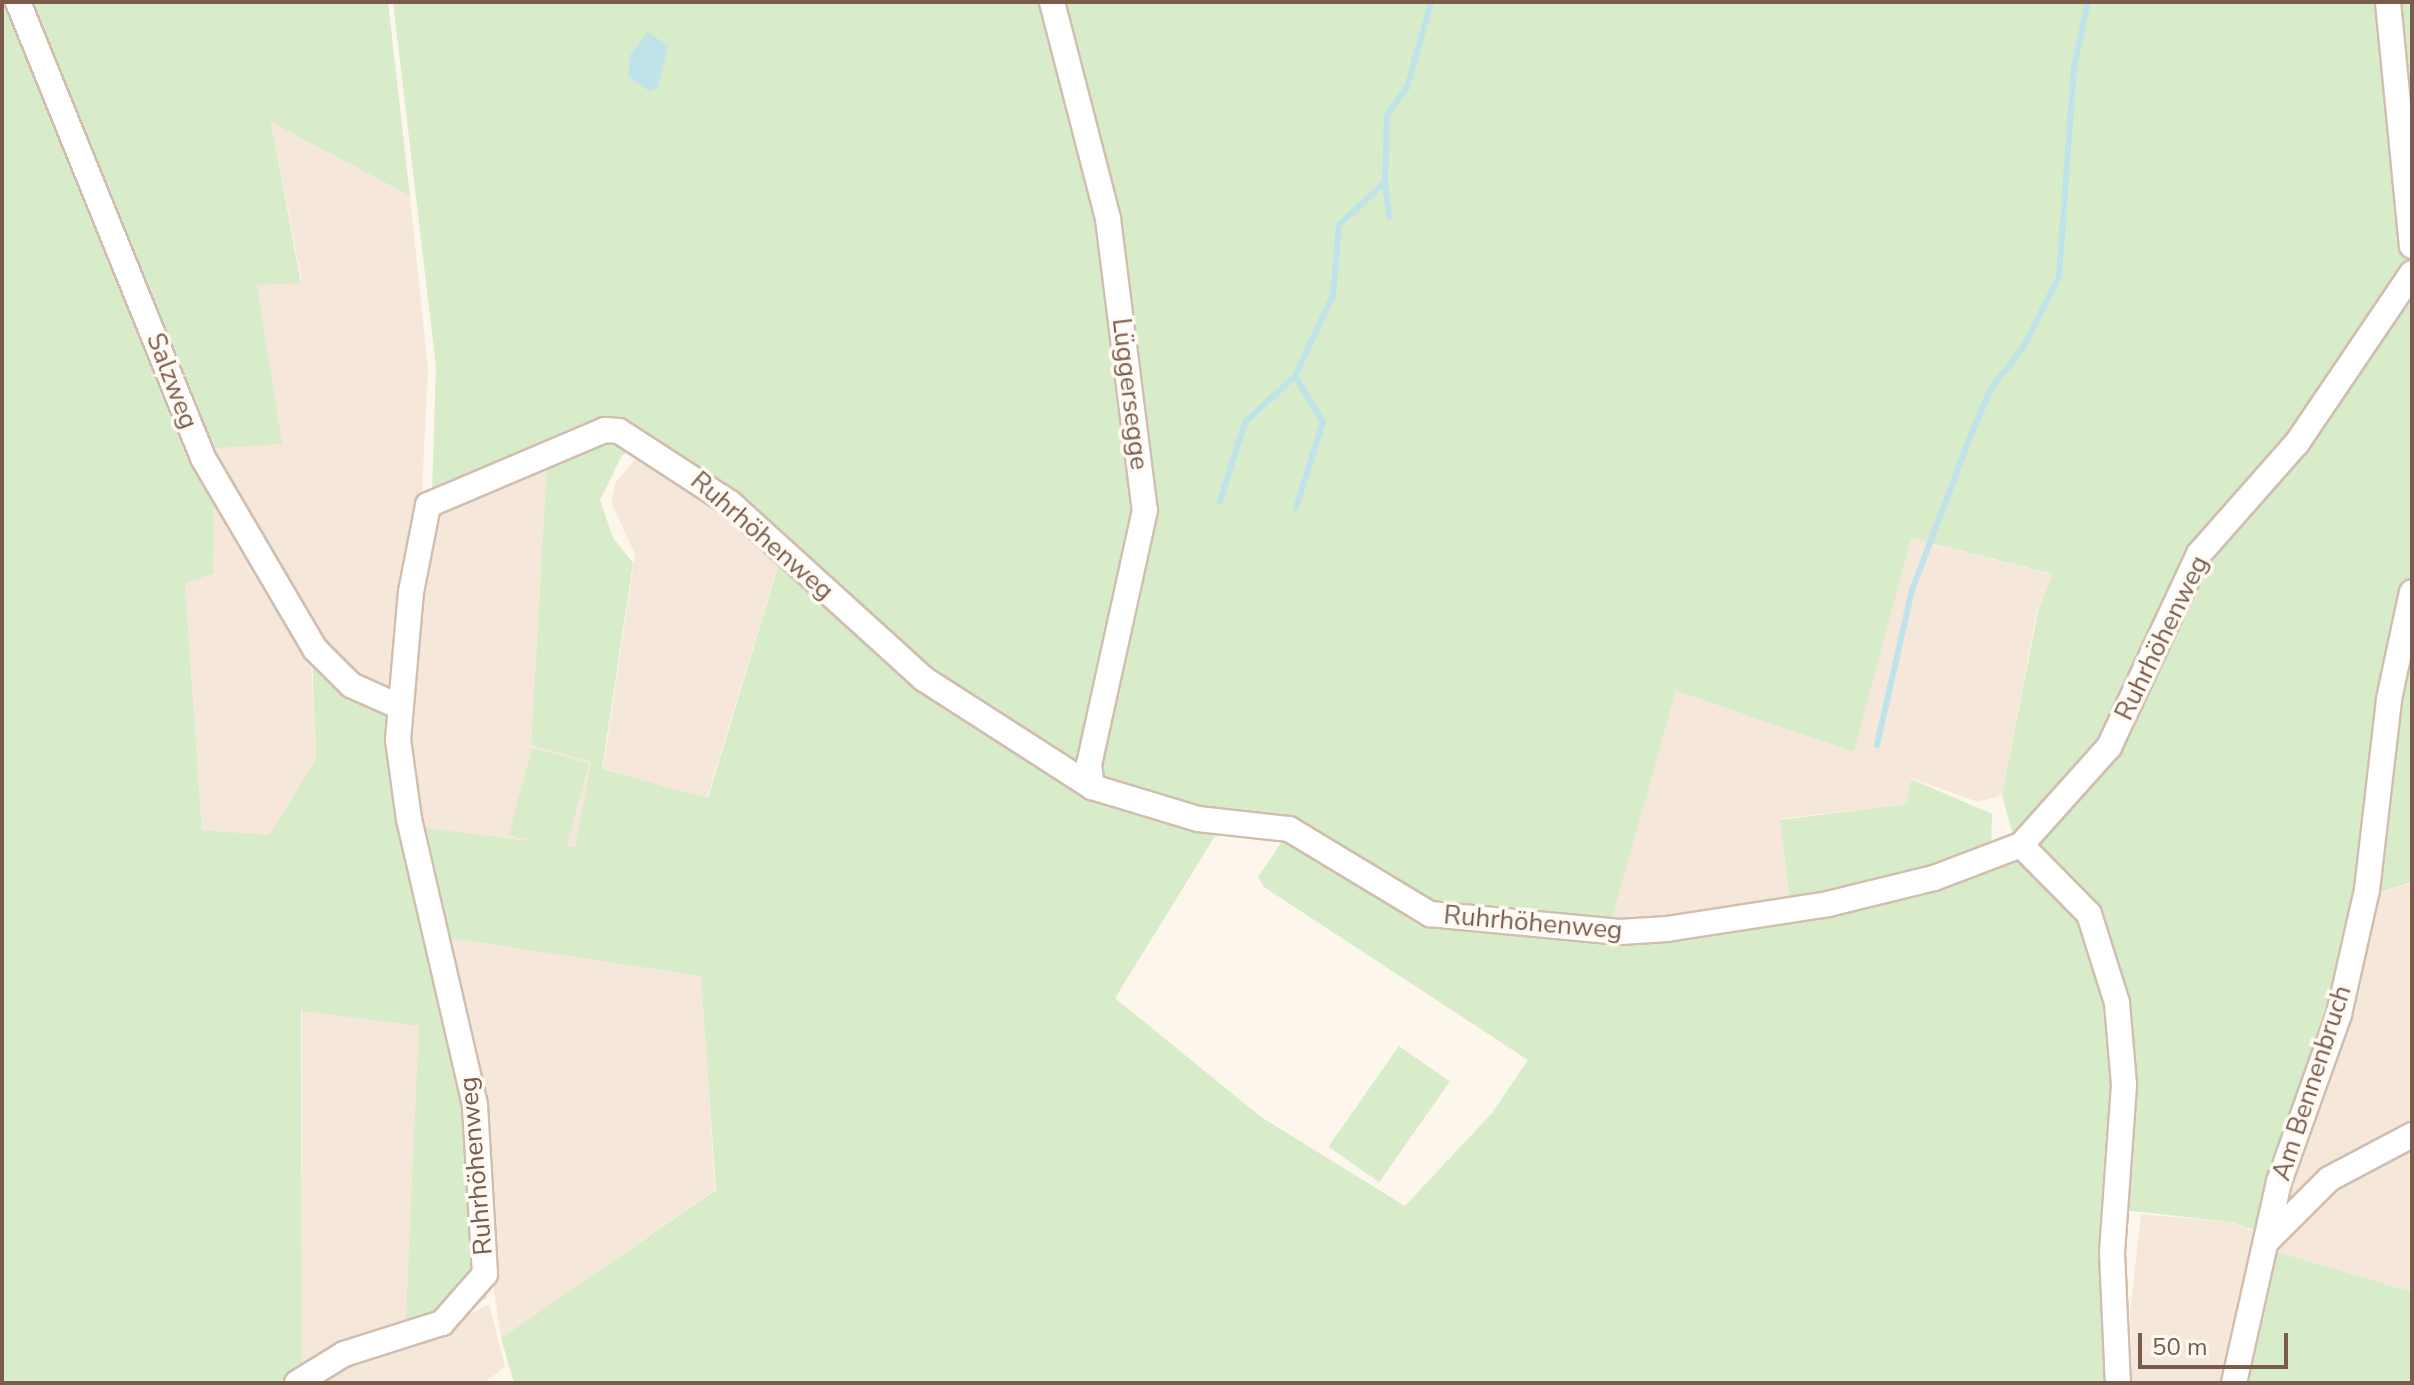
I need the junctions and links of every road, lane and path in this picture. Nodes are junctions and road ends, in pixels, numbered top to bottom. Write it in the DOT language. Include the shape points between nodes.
graph roads {
  1 [pos="18,2"];
  2 [pos="1052,2"];
  3 [pos="2388,2"];
  4 [pos="2412,246"];
  5 [pos="2412,273"];
  6 [pos="2412,592"];
  7 [pos="400,707"];
  8 [pos="1092,787"];
  9 [pos="2021,845"];
  10 [pos="2412,1135"];
  11 [pos="2266,1242"];
  12 [pos="297,1383"];
  13 [pos="2118,1383"];
  14 [pos="2234,1383"];
  1 -- 7 [label="street, Salzweg" via="203,458 315,649 351,685"];
  2 -- 8 [label="street, Lüggersegge" via="1108,219 1145,510 1089,764"];
  3 -- 4 [label="street"];
  5 -- 9 [label="street, Ruhrhöhenweg" via="2297,443 2199,554 2109,747"];
  6 -- 11 [label="street, Am Bennenbruch" via="2343,999 2279,1182"];
  7 -- 8 [label="street, Ruhrhöhenweg" via="428,505 611,429 704,482 924,679"];
  7 -- 12 [label="street, Ruhrhöhenweg" via="409,819 475,1105 485,1274 442,1323 344,1354"];
  8 -- 9 [label="street, Ruhrhöhenweg" via="1198,819 1289,829 1430,914 1620,932 1828,904 1934,878"];
  9 -- 13 [label="street" via="2089,914 2117,1003 2124,1085 2112,1253"];
  10 -- 11 [label="street" via="2329,1179"];
  11 -- 14 [label="street, Am Bennenbruch"];
}
